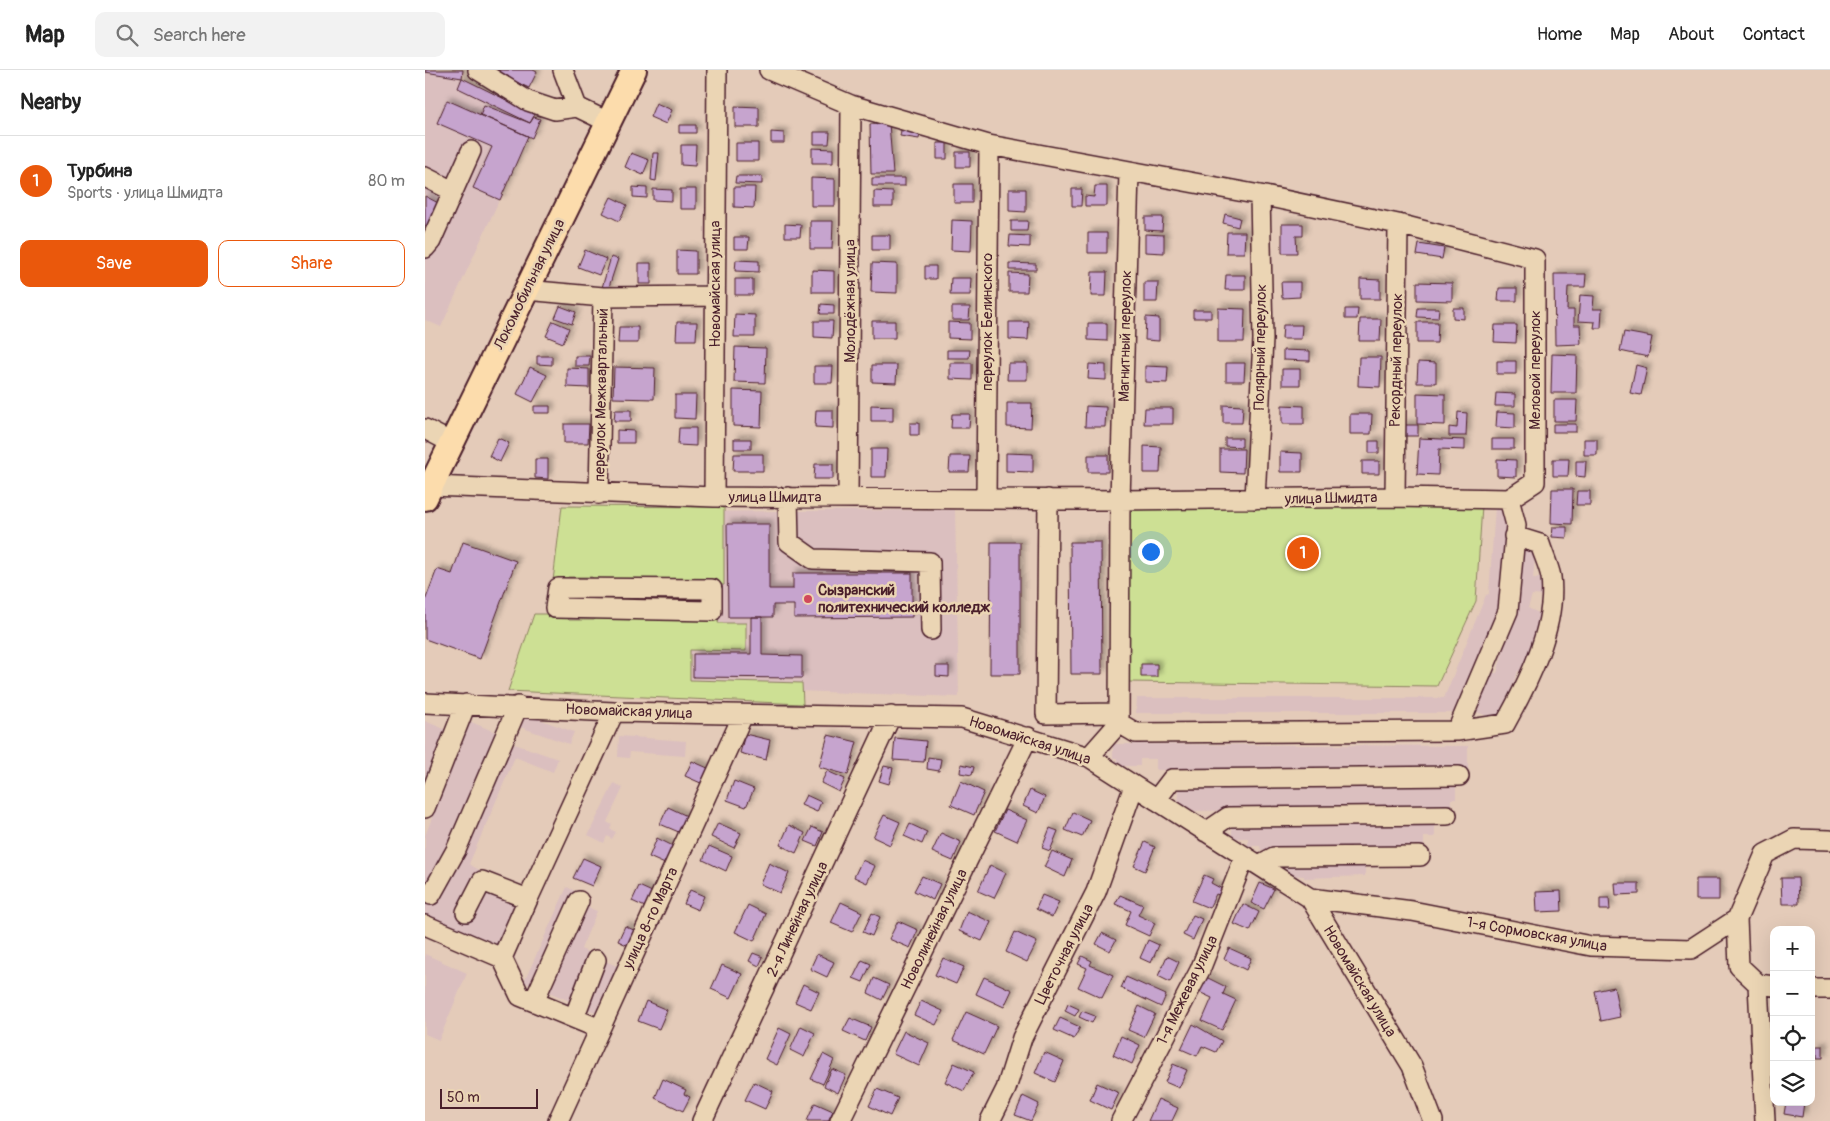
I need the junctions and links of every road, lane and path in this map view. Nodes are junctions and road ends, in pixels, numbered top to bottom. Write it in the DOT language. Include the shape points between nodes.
graph roads {
  1 [pos="478,70"];
  2 [pos="563,70"];
  3 [pos="634,70"];
  4 [pos="717,70"];
  5 [pos="769,70"];
  6 [pos="851,104"];
  7 [pos="577,107"];
  8 [pos="608,122"];
  9 [pos="989,145"];
  10 [pos="471,151"];
  11 [pos="1129,172"];
  12 [pos="425,177"];
  13 [pos="453,191"];
  14 [pos="1260,195"];
  15 [pos="1398,224"];
  16 [pos="425,248"];
  17 [pos="526,290"];
  18 [pos="603,296"];
  19 [pos="714,296"];
  20 [pos="425,428"];
  21 [pos="452,443"];
  22 [pos="428,492"];
  23 [pos="599,494"];
  24 [pos="714,497"];
  25 [pos="1395,497"];
  26 [pos="788,498"];
  27 [pos="848,498"];
  28 [pos="986,498"];
  29 [pos="1048,499"];
  30 [pos="1255,499"];
  31 [pos="1509,499"];
  32 [pos="1120,500"];
  33 [pos="1515,536"];
  34 [pos="598,588"];
  35 [pos="598,609"];
  36 [pos="931,630"];
  37 [pos="425,703"];
  38 [pos="466,704"];
  39 [pos="518,706"];
  40 [pos="614,712"];
  41 [pos="743,715"];
  42 [pos="891,716"];
  43 [pos="1119,718"];
  44 [pos="1457,730"];
  45 [pos="1028,738"];
  46 [pos="1089,757"];
  47 [pos="1459,776"];
  48 [pos="1135,786"];
  49 [pos="1156,800"];
  50 [pos="425,808"];
  51 [pos="1447,815"];
  52 [pos="1206,832"];
  53 [pos="1830,840"];
  54 [pos="1419,856"];
  55 [pos="1252,861"];
  56 [pos="431,895"];
  57 [pos="1310,898"];
  58 [pos="528,899"];
  59 [pos="579,901"];
  60 [pos="466,912"];
  61 [pos="1737,919"];
  62 [pos="425,925"];
  63 [pos="502,958"];
  64 [pos="597,960"];
  65 [pos="1766,985"];
  66 [pos="1815,989"];
  67 [pos="1830,989"];
  68 [pos="535,1001"];
  69 [pos="573,1018"];
  70 [pos="600,1029"];
  71 [pos="559,1121"];
  72 [pos="702,1121"];
  73 [pos="840,1121"];
  74 [pos="990,1121"];
  75 [pos="1121,1121"];
  76 [pos="1433,1121"];
  77 [pos="1765,1121"];
  1 -- 7 [label="street" via="529,102 555,110"];
  2 -- 7 [label="street"];
  3 -- 8 [label="main road, Локомобильная улица"];
  4 -- 19 [label="street, Новомайская улица"];
  5 -- 6 [label="street"];
  6 -- 9 [label="street"];
  6 -- 27 [label="street, Молодёжная улица"];
  7 -- 8 [label="street"];
  8 -- 17 [label="main road, Локомобильная улица"];
  9 -- 11 [label="street"];
  9 -- 28 [label="street, переулок Белинского"];
  10 -- 13 [label="street"];
  11 -- 14 [label="street"];
  11 -- 32 [label="street, Магнитный переулок"];
  12 -- 13 [label="street"];
  13 -- 16 [label="street"];
  14 -- 15 [label="street"];
  14 -- 30 [label="street, Полярный переулок" via="1263,339"];
  15 -- 25 [label="street, Рекордный переулок"];
  15 -- 31 [label="street, Меловой переулок" via="1535,259 1535,482"];
  17 -- 18 [label="street"];
  17 -- 21 [label="main road, Локомобильная улица"];
  18 -- 19 [label="street"];
  18 -- 23 [label="street, переулок Межквартальный"];
  19 -- 24 [label="street, Новомайская улица"];
  20 -- 21 [label="street"];
  21 -- 22 [label="main road, Локомобильная улица"];
  22 -- 23 [label="street, улица Шмидта"];
  23 -- 24 [label="street, улица Шмидта"];
  24 -- 26 [label="street, улица Шмидта"];
  25 -- 30 [label="street, улица Шмидта"];
  25 -- 31 [label="street, улица Шмидта"];
  26 -- 27 [label="street, улица Шмидта"];
  26 -- 36 [label="street" via="789,542 813,559 930,562"];
  27 -- 28 [label="street, улица Шмидта"];
  28 -- 29 [label="street, улица Шмидта"];
  29 -- 32 [label="street, улица Шмидта"];
  29 -- 43 [label="street" via="1046,714"];
  30 -- 32 [label="street, улица Шмидта"];
  31 -- 33 [label="street"];
  32 -- 43 [label="street"];
  33 -- 44 [label="street" via="1508,611"];
  33 -- 44 [label="street" via="1540,544 1551,576 1543,641 1529,680 1505,724"];
  34 -- 35 [label="street"];
  34 -- 35 [label="street" via="558,588 555,608"];
  34 -- 35 [label="street" via="712,589 712,611"];
  37 -- 38 [label="street, Новомайская улица"];
  38 -- 39 [label="street, Новомайская улица"];
  38 -- 50 [label="street"];
  39 -- 40 [label="street, Новомайская улица"];
  39 -- 56 [label="street" via="457,850"];
  40 -- 41 [label="street, Новомайская улица"];
  40 -- 58 [label="street"];
  41 -- 42 [label="street, Новомайская улица"];
  41 -- 70 [label="street, улица 8-го Марта"];
  42 -- 45 [label="street, Новомайская улица" via="962,718"];
  42 -- 72 [label="street, 2-я Линейная улица"];
  43 -- 44 [label="street" via="1136,733"];
  43 -- 46 [label="street"];
  45 -- 46 [label="street, Новомайская улица"];
  45 -- 73 [label="street, Новолинейная улица"];
  46 -- 48 [label="street, Новомайская улица"];
  47 -- 49 [label="street" via="1172,779"];
  48 -- 49 [label="street, Новомайская улица"];
  48 -- 74 [label="street, Цветочная улица" via="1096,892 1022,1038 1006,1089"];
  49 -- 52 [label="street, Новомайская улица"];
  51 -- 52 [label="street" via="1228,816"];
  52 -- 55 [label="street, Новомайская улица"];
  53 -- 61 [label="street" via="1794,839 1765,854"];
  54 -- 55 [label="street" via="1274,857"];
  55 -- 57 [label="street, Новомайская улица"];
  55 -- 75 [label="street, 1-я Межевая улица" via="1200,970"];
  57 -- 61 [label="street, 1-я Сормовская улица" via="1413,911 1591,946 1691,949"];
  57 -- 76 [label="street, Новомайская улица" via="1412,1066"];
  58 -- 60 [label="street" via="482,881"];
  58 -- 63 [label="street"];
  59 -- 68 [label="street"];
  61 -- 65 [label="street" via="1739,966"];
  62 -- 63 [label="street"];
  63 -- 68 [label="street" via="520,996"];
  64 -- 69 [label="street"];
  65 -- 77 [label="street"];
  66 -- 67 [label="street"];
  68 -- 69 [label="street"];
  69 -- 70 [label="street"];
  70 -- 71 [label="street, улица 8-го Марта"];
}
